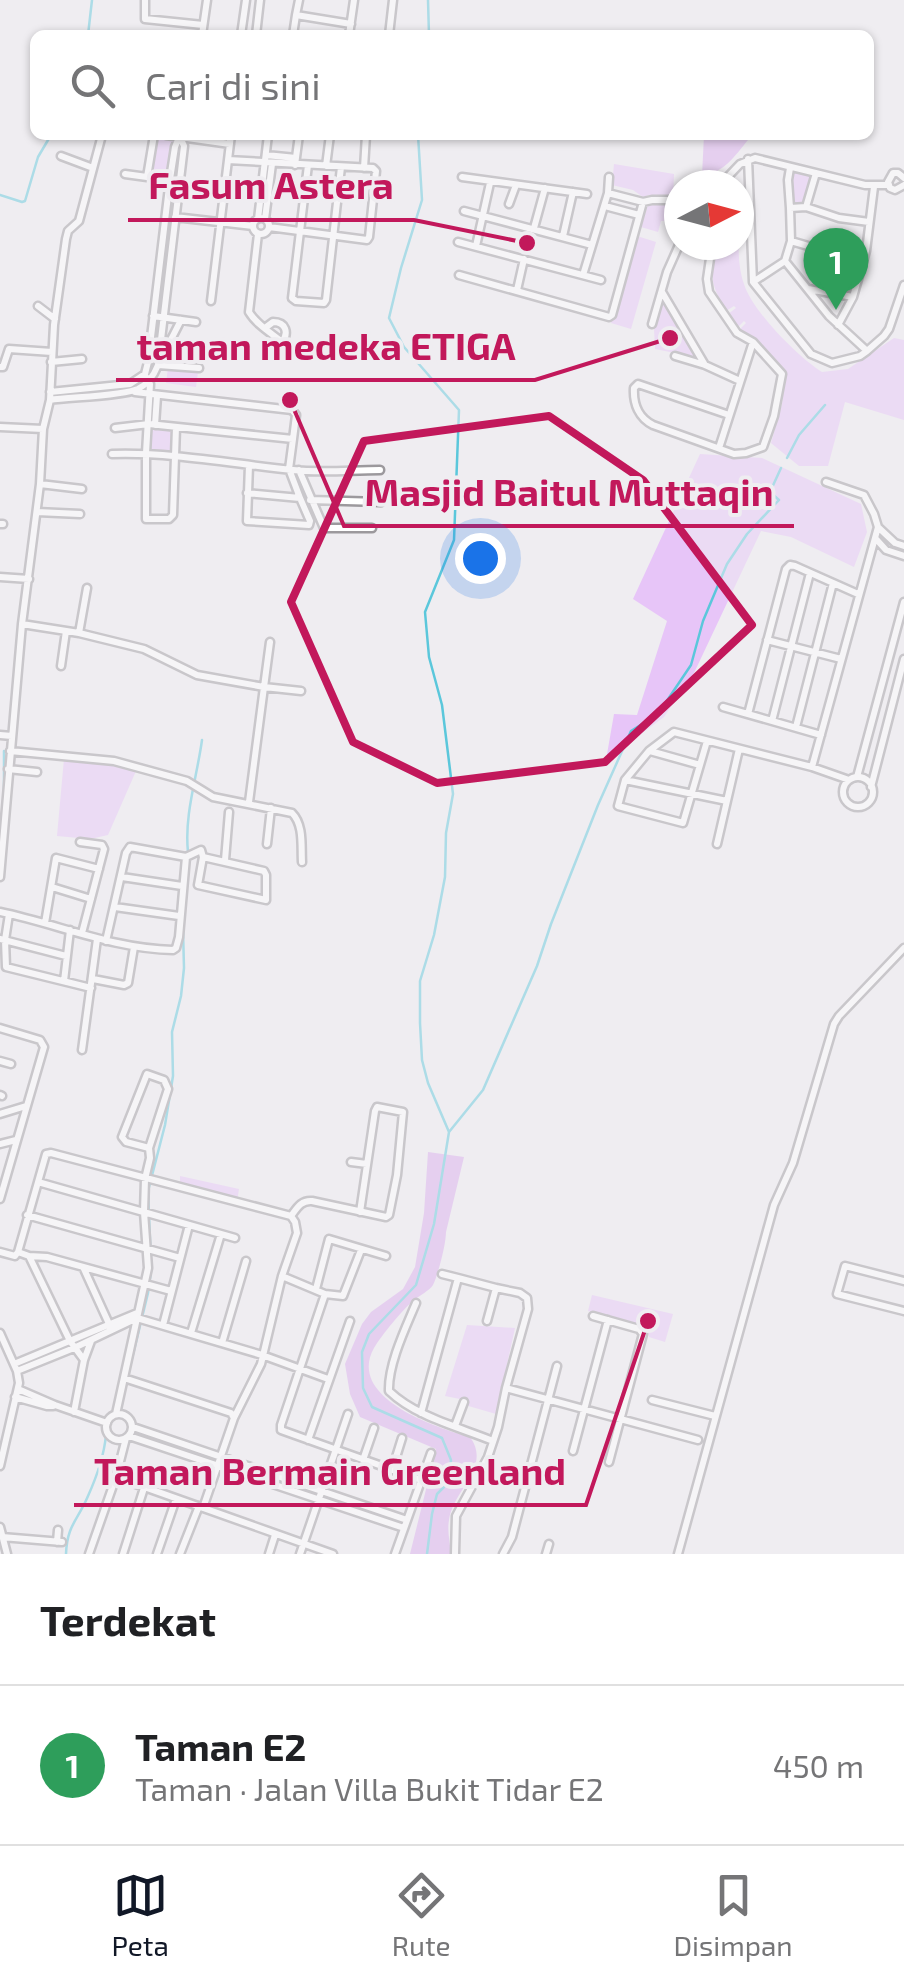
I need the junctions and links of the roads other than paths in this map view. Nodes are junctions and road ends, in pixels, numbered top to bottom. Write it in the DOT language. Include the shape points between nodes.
graph roads {
  1 [pos="145,0"];
  2 [pos="207,0"];
  3 [pos="246,0"];
  4 [pos="260,0"];
  5 [pos="299,0"];
  6 [pos="354,0"];
  7 [pos="393,0"];
  8 [pos="296,15"];
  9 [pos="351,24"];
  10 [pos="203,25"];
  11 [pos="202,30"];
  12 [pos="243,30"];
  13 [pos="257,30"];
  14 [pos="294,30"];
  15 [pos="350,30"];
  16 [pos="390,30"];
  17 [pos="101,140"];
  18 [pos="153,140"];
  19 [pos="178,140"];
  20 [pos="182,140"];
  21 [pos="231,140"];
  22 [pos="268,140"];
  23 [pos="299,140"];
  24 [pos="329,140"];
  25 [pos="366,140"];
  26 [pos="62,156"];
  27 [pos="228,160"];
  28 [pos="268,160"];
  29 [pos="748,160"];
  30 [pos="295,162"];
  31 [pos="308,166"];
  32 [pos="326,166"];
  33 [pos="341,167"];
  34 [pos="93,168"];
  35 [pos="364,168"];
  36 [pos="790,168"];
  37 [pos="734,170"];
  38 [pos="816,173"];
  39 [pos="125,174"];
  40 [pos="147,176"];
  41 [pos="904,176"];
  42 [pos="462,177"];
  43 [pos="608,177"];
  44 [pos="170,179"];
  45 [pos="490,183"];
  46 [pos="516,185"];
  47 [pos="888,185"];
  48 [pos="874,187"];
  49 [pos="545,188"];
  50 [pos="903,189"];
  51 [pos="573,192"];
  52 [pos="608,193"];
  53 [pos="587,194"];
  54 [pos="664,200"];
  55 [pos="643,202"];
  56 [pos="510,204"];
  57 [pos="604,206"];
  58 [pos="806,207"];
  59 [pos="790,208"];
  60 [pos="464,211"];
  61 [pos="639,215"];
  62 [pos="165,216"];
  63 [pos="482,216"];
  64 [pos="175,217"];
  65 [pos="220,222"];
  66 [pos="869,222"];
  67 [pos="261,227"];
  68 [pos="534,228"];
  69 [pos="299,231"];
  70 [pos="563,236"];
  71 [pos="333,237"];
  72 [pos="791,241"];
  73 [pos="458,242"];
  74 [pos="592,245"];
  75 [pos="476,246"];
  76 [pos="524,259"];
  77 [pos="673,260"];
  78 [pos="709,260"];
  79 [pos="786,261"];
  80 [pos="863,262"];
  81 [pos="459,275"];
  82 [pos="583,275"];
  83 [pos="601,280"];
  84 [pos="753,282"];
  85 [pos="904,285"];
  86 [pos="808,289"];
  87 [pos="517,290"];
  88 [pos="662,292"];
  89 [pos="853,297"];
  90 [pos="210,301"];
  91 [pos="38,306"];
  92 [pos="153,316"];
  93 [pos="163,318"];
  94 [pos="56,319"];
  95 [pos="180,320"];
  96 [pos="196,322"];
  97 [pos="652,324"];
  98 [pos="838,325"];
  99 [pos="265,328"];
  100 [pos="753,342"];
  101 [pos="866,351"];
  102 [pos="52,352"];
  103 [pos="675,356"];
  104 [pos="82,359"];
  105 [pos="51,362"];
  106 [pos="158,364"];
  107 [pos="706,365"];
  108 [pos="0,367"];
  109 [pos="199,368"];
  110 [pos="147,377"];
  111 [pos="740,380"];
  112 [pos="130,391"];
  113 [pos="153,395"];
  114 [pos="50,396"];
  115 [pos="729,415"];
  116 [pos="152,425"];
  117 [pos="0,427"];
  118 [pos="176,427"];
  119 [pos="115,428"];
  120 [pos="43,430"];
  121 [pos="292,439"];
  122 [pos="719,448"];
  123 [pos="146,453"];
  124 [pos="112,454"];
  125 [pos="174,455"];
  126 [pos="249,465"];
  127 [pos="289,469"];
  128 [pos="300,470"];
  129 [pos="380,470"];
  130 [pos="826,482"];
  131 [pos="40,484"];
  132 [pos="82,489"];
  133 [pos="247,493"];
  134 [pos="300,498"];
  135 [pos="310,500"];
  136 [pos="381,502"];
  137 [pos="37,512"];
  138 [pos="80,514"];
  139 [pos="372,528"];
  140 [pos="880,529"];
  141 [pos="876,538"];
  142 [pos="904,546"];
  143 [pos="904,556"];
  144 [pos="810,573"];
  145 [pos="0,577"];
  146 [pos="29,579"];
  147 [pos="833,583"];
  148 [pos="87,588"];
  149 [pos="858,594"];
  150 [pos="904,602"];
  151 [pos="22,624"];
  152 [pos="66,631"];
  153 [pos="79,633"];
  154 [pos="768,640"];
  155 [pos="270,642"];
  156 [pos="790,646"];
  157 [pos="816,652"];
  158 [pos="841,659"];
  159 [pos="904,659"];
  160 [pos="61,666"];
  161 [pos="264,687"];
  162 [pos="302,691"];
  163 [pos="723,706"];
  164 [pos="748,714"];
  165 [pos="772,720"];
  166 [pos="796,728"];
  167 [pos="821,734"];
  168 [pos="0,735"];
  169 [pos="12,736"];
  170 [pos="707,741"];
  171 [pos="739,749"];
  172 [pos="10,751"];
  173 [pos="648,751"];
  174 [pos="701,765"];
  175 [pos="812,767"];
  176 [pos="8,769"];
  177 [pos="37,772"];
  178 [pos="853,779"];
  179 [pos="624,780"];
  180 [pos="872,787"];
  181 [pos="694,793"];
  182 [pos="727,801"];
  183 [pos="249,802"];
  184 [pos="270,808"];
  185 [pos="229,812"];
  186 [pos="1,839"];
  187 [pos="80,842"];
  188 [pos="267,844"];
  189 [pos="717,844"];
  190 [pos="188,856"];
  191 [pos="203,857"];
  192 [pos="225,860"];
  193 [pos="302,862"];
  194 [pos="99,869"];
  195 [pos="122,876"];
  196 [pos="0,877"];
  197 [pos="182,886"];
  198 [pos="52,887"];
  199 [pos="91,899"];
  200 [pos="114,907"];
  201 [pos="4,913"];
  202 [pos="179,916"];
  203 [pos="44,923"];
  204 [pos="70,930"];
  205 [pos="82,934"];
  206 [pos="2,939"];
  207 [pos="97,939"];
  208 [pos="106,941"];
  209 [pos="134,946"];
  210 [pos="904,948"];
  211 [pos="66,956"];
  212 [pos="64,981"];
  213 [pos="92,984"];
  214 [pos="0,1028"];
  215 [pos="82,1050"];
  216 [pos="0,1061"];
  217 [pos="10,1064"];
  218 [pos="27,1106"];
  219 [pos="0,1114"];
  220 [pos="17,1139"];
  221 [pos="0,1144"];
  222 [pos="149,1148"];
  223 [pos="351,1162"];
  224 [pos="367,1164"];
  225 [pos="149,1180"];
  226 [pos="38,1182"];
  227 [pos="0,1199"];
  228 [pos="360,1212"];
  229 [pos="148,1213"];
  230 [pos="28,1215"];
  231 [pos="291,1216"];
  232 [pos="190,1225"];
  233 [pos="220,1234"];
  234 [pos="235,1238"];
  235 [pos="361,1250"];
  236 [pos="150,1251"];
  237 [pos="0,1252"];
  238 [pos="18,1252"];
  239 [pos="29,1256"];
  240 [pos="386,1256"];
  241 [pos="180,1258"];
  242 [pos="246,1261"];
  243 [pos="84,1268"];
  244 [pos="442,1274"];
  245 [pos="282,1276"];
  246 [pos="458,1278"];
  247 [pos="904,1281"];
  248 [pos="148,1284"];
  249 [pos="496,1288"];
  250 [pos="316,1289"];
  251 [pos="171,1291"];
  252 [pos="326,1294"];
  253 [pos="416,1303"];
  254 [pos="904,1311"];
  255 [pos="594,1316"];
  256 [pos="139,1317"];
  257 [pos="350,1320"];
  258 [pos="608,1320"];
  259 [pos="487,1321"];
  260 [pos="163,1325"];
  261 [pos="111,1328"];
  262 [pos="191,1333"];
  263 [pos="0,1334"];
  264 [pos="91,1339"];
  265 [pos="222,1343"];
  266 [pos="72,1344"];
  267 [pos="262,1356"];
  268 [pos="84,1360"];
  269 [pos="557,1366"];
  270 [pos="300,1368"];
  271 [pos="17,1371"];
  272 [pos="124,1378"];
  273 [pos="328,1379"];
  274 [pos="506,1388"];
  275 [pos="16,1393"];
  276 [pos="548,1399"];
  277 [pos="652,1400"];
  278 [pos="464,1402"];
  279 [pos="584,1408"];
  280 [pos="74,1412"];
  281 [pos="421,1412"];
  282 [pos="116,1414"];
  283 [pos="348,1414"];
  284 [pos="715,1416"];
  285 [pos="234,1418"];
  286 [pos="621,1418"];
  287 [pos="107,1423"];
  288 [pos="455,1426"];
  289 [pos="374,1428"];
  290 [pos="129,1434"];
  291 [pos="402,1438"];
  292 [pos="308,1440"];
  293 [pos="698,1440"];
  294 [pos="494,1441"];
  295 [pos="335,1450"];
  296 [pos="572,1452"];
  297 [pos="430,1453"];
  298 [pos="363,1460"];
  299 [pos="221,1461"];
  300 [pos="608,1462"];
  301 [pos="0,1466"];
  302 [pos="392,1470"];
  303 [pos="116,1477"];
  304 [pos="421,1480"];
  305 [pos="144,1488"];
  306 [pos="320,1495"];
  307 [pos="176,1499"];
  308 [pos="201,1507"];
  309 [pos="405,1524"];
  310 [pos="0,1526"];
  311 [pos="58,1530"];
  312 [pos="275,1535"];
  313 [pos="2,1537"];
  314 [pos="303,1544"];
  315 [pos="549,1544"];
  316 [pos="6,1554"];
  317 [pos="89,1554"];
  318 [pos="123,1554"];
  319 [pos="157,1554"];
  320 [pos="180,1554"];
  321 [pos="269,1554"];
  322 [pos="300,1554"];
  323 [pos="332,1554"];
  324 [pos="394,1554"];
  325 [pos="455,1554"];
  326 [pos="503,1554"];
  327 [pos="546,1554"];
  328 [pos="678,1554"];
  1 -- 10 [label="street" via="144,18"];
  2 -- 10 [label="street"];
  3 -- 12 [label="street"];
  4 -- 13 [label="street"];
  5 -- 8 [label="street"];
  6 -- 9 [label="street"];
  7 -- 16 [label="street"];
  8 -- 9 [label="street"];
  8 -- 14 [label="street"];
  9 -- 15 [label="street"];
  10 -- 11 [label="street"];
  17 -- 34 [label="street"];
  18 -- 40 [label="street"];
  19 -- 44 [label="street"];
  20 -- 64 [label="street"];
  21 -- 27 [label="street"];
  22 -- 28 [label="street"];
  23 -- 30 [label="street"];
  24 -- 32 [label="street"];
  25 -- 35 [label="street"];
  26 -- 34 [label="street"];
  27 -- 28 [label="street"];
  27 -- 65 [label="street"];
  28 -- 30 [label="street"];
  28 -- 67 [label="street"];
  29 -- 36 [label="street"];
  29 -- 37 [label="street"];
  29 -- 84 [label="street"];
  30 -- 31 [label="street"];
  31 -- 32 [label="street"];
  31 -- 69 [label="street"];
  32 -- 33 [label="street"];
  33 -- 35 [label="street"];
  33 -- 71 [label="street"];
  34 -- 94 [label="street" via="79,221 66,238"];
  35 -- 71 [label="street" via="376,171 369,237"];
  36 -- 38 [label="street"];
  36 -- 59 [label="street"];
  38 -- 48 [label="street"];
  38 -- 58 [label="street"];
  39 -- 40 [label="street"];
  40 -- 44 [label="street"];
  41 -- 47 [label="street" via="890,175"];
  42 -- 45 [label="street"];
  43 -- 52 [label="street"];
  44 -- 62 [label="street"];
  45 -- 46 [label="street"];
  45 -- 63 [label="street"];
  46 -- 49 [label="street"];
  46 -- 56 [label="street"];
  47 -- 48 [label="street"];
  47 -- 50 [label="street"];
  48 -- 66 [label="street"];
  49 -- 51 [label="street"];
  49 -- 68 [label="street"];
  51 -- 53 [label="street"];
  51 -- 70 [label="street"];
  52 -- 55 [label="street"];
  52 -- 57 [label="street"];
  54 -- 55 [label="street"];
  55 -- 61 [label="street"];
  57 -- 61 [label="street"];
  57 -- 74 [label="street"];
  58 -- 59 [label="street"];
  58 -- 66 [label="street"];
  59 -- 72 [label="street"];
  60 -- 63 [label="street"];
  61 -- 87 [label="street" via="612,316"];
  62 -- 64 [label="street"];
  62 -- 92 [label="street"];
  63 -- 68 [label="street"];
  63 -- 75 [label="street"];
  64 -- 65 [label="street"];
  64 -- 93 [label="street"];
  65 -- 67 [label="street"];
  65 -- 90 [label="street"];
  66 -- 80 [label="street"];
  67 -- 69 [label="street"];
  67 -- 99 [label="street" via="251,316"];
  68 -- 70 [label="street"];
  69 -- 71 [label="street"];
  69 -- 71 [label="street" via="296,301 325,302"];
  70 -- 74 [label="street"];
  72 -- 79 [label="street"];
  72 -- 80 [label="street"];
  73 -- 75 [label="street"];
  74 -- 82 [label="street"];
  75 -- 76 [label="street"];
  76 -- 82 [label="street"];
  76 -- 87 [label="street"];
  77 -- 88 [label="street"];
  78 -- 100 [label="street" via="709,292 730,324"];
  79 -- 84 [label="street"];
  79 -- 86 [label="street"];
  80 -- 89 [label="street"];
  81 -- 87 [label="street"];
  82 -- 83 [label="street"];
  84 -- 101 [label="street" via="810,354 832,362"];
  85 -- 101 [label="street" via="889,328"];
  86 -- 89 [label="street"];
  86 -- 98 [label="street"];
  88 -- 97 [label="street"];
  88 -- 107 [label="street"];
  89 -- 98 [label="street"];
  91 -- 94 [label="street"];
  92 -- 93 [label="street"];
  92 -- 110 [label="street"];
  93 -- 95 [label="street"];
  93 -- 106 [label="street"];
  94 -- 102 [label="street"];
  95 -- 96 [label="street"];
  95 -- 106 [label="street"];
  98 -- 101 [label="street"];
  100 -- 111 [label="street"];
  100 -- 122 [label="street" via="782,374 774,416 763,447 734,454"];
  102 -- 105 [label="street"];
  102 -- 108 [label="street" via="9,349"];
  103 -- 107 [label="street"];
  104 -- 105 [label="street"];
  105 -- 114 [label="street"];
  106 -- 109 [label="street"];
  106 -- 110 [label="street"];
  107 -- 111 [label="street"];
  110 -- 112 [label="street"];
  110 -- 113 [label="street"];
  110 -- 114 [label="street"];
  111 -- 115 [label="street"];
  112 -- 113 [label="street"];
  112 -- 114 [label="street"];
  113 -- 116 [label="street"];
  113 -- 121 [label="street" via="292,410"];
  114 -- 120 [label="street"];
  115 -- 122 [label="street"];
  115 -- 122 [label="street" via="634,388 635,406 648,423"];
  116 -- 118 [label="street"];
  116 -- 119 [label="street"];
  116 -- 123 [label="street"];
  117 -- 120 [label="street"];
  118 -- 121 [label="street"];
  118 -- 125 [label="street"];
  120 -- 131 [label="street"];
  121 -- 127 [label="street"];
  123 -- 124 [label="street"];
  123 -- 125 [label="street"];
  123 -- 125 [label="street" via="148,519 173,515"];
  125 -- 126 [label="street"];
  126 -- 127 [label="street"];
  126 -- 133 [label="street"];
  127 -- 128 [label="street"];
  127 -- 134 [label="street"];
  128 -- 129 [label="street"];
  128 -- 135 [label="street"];
  130 -- 140 [label="street" via="864,494"];
  131 -- 132 [label="street"];
  131 -- 137 [label="street"];
  133 -- 134 [label="street"];
  133 -- 134 [label="street" via="249,522 309,525"];
  135 -- 136 [label="street"];
  135 -- 139 [label="street" via="324,528"];
  137 -- 138 [label="street"];
  137 -- 146 [label="street"];
  140 -- 141 [label="street"];
  140 -- 142 [label="street"];
  141 -- 143 [label="street"];
  141 -- 149 [label="street"];
  144 -- 147 [label="street"];
  144 -- 154 [label="street" via="786,569"];
  144 -- 156 [label="street"];
  145 -- 146 [label="street"];
  146 -- 151 [label="street"];
  147 -- 149 [label="street"];
  147 -- 157 [label="street"];
  148 -- 153 [label="street"];
  149 -- 158 [label="street"];
  150 -- 178 [label="street"];
  151 -- 152 [label="street"];
  151 -- 169 [label="street"];
  152 -- 153 [label="street"];
  152 -- 160 [label="street"];
  153 -- 161 [label="street" via="154,652 197,675"];
  154 -- 156 [label="street"];
  154 -- 164 [label="street"];
  155 -- 161 [label="street"];
  156 -- 157 [label="street"];
  156 -- 165 [label="street"];
  157 -- 158 [label="street"];
  157 -- 166 [label="street"];
  158 -- 167 [label="street"];
  159 -- 180 [label="street"];
  161 -- 162 [label="street"];
  161 -- 183 [label="street"];
  163 -- 164 [label="street"];
  164 -- 165 [label="street"];
  165 -- 166 [label="street"];
  166 -- 167 [label="street"];
  167 -- 175 [label="street"];
  168 -- 169 [label="street"];
  169 -- 172 [label="street"];
  170 -- 171 [label="street"];
  170 -- 173 [label="street" via="674,732"];
  170 -- 174 [label="street"];
  171 -- 175 [label="street"];
  171 -- 182 [label="street"];
  172 -- 176 [label="street"];
  172 -- 183 [label="street" via="114,761 214,797"];
  173 -- 174 [label="street"];
  173 -- 179 [label="street"];
  174 -- 181 [label="street"];
  175 -- 178 [label="street"];
  176 -- 177 [label="street"];
  176 -- 186 [label="street"];
  178 -- 180 [label="street"];
  178 -- 180 [label="street" via="843,795 854,807 869,802"];
  179 -- 181 [label="street"];
  179 -- 181 [label="street" via="618,806 683,823"];
  181 -- 182 [label="street"];
  182 -- 189 [label="street"];
  183 -- 184 [label="street"];
  184 -- 188 [label="street"];
  184 -- 193 [label="street" via="298,819"];
  185 -- 192 [label="street"];
  186 -- 196 [label="street"];
  187 -- 194 [label="street" via="103,847"];
  190 -- 191 [label="street" via="200,850"];
  190 -- 195 [label="street" via="130,848"];
  190 -- 197 [label="street"];
  191 -- 192 [label="street"];
  191 -- 192 [label="street" via="198,885 266,900 264,871"];
  194 -- 198 [label="street" via="56,858"];
  194 -- 199 [label="street"];
  195 -- 197 [label="street"];
  195 -- 200 [label="street"];
  197 -- 202 [label="street"];
  198 -- 199 [label="street"];
  198 -- 203 [label="street"];
  199 -- 205 [label="street"];
  200 -- 202 [label="street"];
  200 -- 208 [label="street"];
  201 -- 203 [label="street"];
  201 -- 206 [label="street"];
  202 -- 209 [label="street" via="176,948"];
  203 -- 204 [label="street"];
  204 -- 205 [label="street"];
  204 -- 211 [label="street"];
  205 -- 207 [label="street"];
  206 -- 211 [label="street"];
  206 -- 212 [label="street" via="6,967"];
  207 -- 208 [label="street"];
  207 -- 213 [label="street"];
  208 -- 209 [label="street"];
  209 -- 213 [label="street" via="126,985"];
  210 -- 284 [label="street" via="834,1024"];
  211 -- 212 [label="street"];
  212 -- 213 [label="street"];
  213 -- 215 [label="street"];
  214 -- 218 [label="street" via="44,1044"];
  216 -- 217 [label="street"];
  218 -- 219 [label="street"];
  218 -- 220 [label="street"];
  220 -- 221 [label="street"];
  220 -- 227 [label="street"];
  222 -- 222 [label="street" via="168,1089 148,1074 122,1137"];
  222 -- 225 [label="street"];
  223 -- 224 [label="street"];
  224 -- 228 [label="street"];
  224 -- 228 [label="street" via="376,1108 403,1112 390,1214"];
  225 -- 226 [label="street" via="48,1153"];
  225 -- 229 [label="street"];
  225 -- 231 [label="street"];
  226 -- 229 [label="street"];
  226 -- 230 [label="street"];
  228 -- 231 [label="street" via="308,1200"];
  229 -- 232 [label="street"];
  229 -- 236 [label="street"];
  230 -- 236 [label="street"];
  230 -- 238 [label="street"];
  231 -- 245 [label="street" via="297,1232"];
  232 -- 233 [label="street"];
  232 -- 241 [label="street"];
  233 -- 234 [label="street"];
  233 -- 262 [label="street"];
  235 -- 240 [label="street"];
  235 -- 250 [label="street" via="329,1239"];
  235 -- 252 [label="street" via="346,1294"];
  236 -- 241 [label="street"];
  236 -- 248 [label="street"];
  237 -- 238 [label="street"];
  238 -- 239 [label="street"];
  239 -- 243 [label="street"];
  239 -- 266 [label="street"];
  241 -- 251 [label="street"];
  242 -- 265 [label="street"];
  243 -- 248 [label="street"];
  243 -- 261 [label="street"];
  244 -- 246 [label="street"];
  245 -- 250 [label="street"];
  245 -- 267 [label="street"];
  246 -- 249 [label="street"];
  246 -- 281 [label="street"];
  247 -- 254 [label="street" via="845,1266 837,1294"];
  248 -- 251 [label="street"];
  248 -- 256 [label="street"];
  249 -- 259 [label="street"];
  249 -- 274 [label="street" via="520,1293 528,1304"];
  250 -- 252 [label="street"];
  251 -- 260 [label="street"];
  252 -- 270 [label="street"];
  253 -- 281 [label="street" via="388,1386"];
  255 -- 258 [label="street"];
  256 -- 260 [label="street"];
  256 -- 261 [label="street"];
  256 -- 272 [label="street"];
  257 -- 273 [label="street"];
  258 -- 279 [label="street"];
  258 -- 286 [label="street" via="643,1334"];
  260 -- 262 [label="street"];
  261 -- 264 [label="street"];
  261 -- 266 [label="street"];
  262 -- 265 [label="street"];
  263 -- 271 [label="street"];
  264 -- 266 [label="street"];
  264 -- 268 [label="street"];
  265 -- 267 [label="street"];
  266 -- 268 [label="street"];
  266 -- 271 [label="street"];
  267 -- 270 [label="street"];
  267 -- 285 [label="street"];
  268 -- 280 [label="street"];
  269 -- 276 [label="street"];
  270 -- 273 [label="street"];
  270 -- 292 [label="street" via="280,1428"];
  271 -- 275 [label="street"];
  272 -- 282 [label="street"];
  272 -- 285 [label="street"];
  273 -- 292 [label="street"];
  274 -- 276 [label="street"];
  274 -- 294 [label="street"];
  275 -- 280 [label="street"];
  275 -- 301 [label="street"];
  276 -- 279 [label="street"];
  276 -- 326 [label="street"];
  277 -- 284 [label="street"];
  278 -- 288 [label="street"];
  279 -- 286 [label="street"];
  279 -- 296 [label="street"];
  280 -- 287 [label="street"];
  281 -- 288 [label="street"];
  282 -- 287 [label="street"];
  282 -- 290 [label="street" via="127,1416"];
  283 -- 295 [label="street"];
  284 -- 328 [label="street"];
  285 -- 299 [label="street"];
  286 -- 293 [label="street"];
  286 -- 300 [label="street"];
  287 -- 290 [label="street" via="116,1440"];
  288 -- 294 [label="street"];
  289 -- 298 [label="street"];
  290 -- 299 [label="street"];
  290 -- 303 [label="street"];
  291 -- 302 [label="street"];
  292 -- 295 [label="street"];
  294 -- 325 [label="street" via="456,1516"];
  295 -- 298 [label="street"];
  295 -- 306 [label="street"];
  297 -- 304 [label="street"];
  298 -- 302 [label="street"];
  299 -- 306 [label="street"];
  299 -- 308 [label="street"];
  302 -- 304 [label="street"];
  303 -- 305 [label="street"];
  303 -- 317 [label="street"];
  304 -- 309 [label="street"];
  305 -- 307 [label="street"];
  305 -- 318 [label="street"];
  306 -- 309 [label="street"];
  306 -- 314 [label="street"];
  307 -- 308 [label="street"];
  307 -- 319 [label="street"];
  308 -- 312 [label="street"];
  308 -- 320 [label="street"];
  309 -- 324 [label="street"];
  310 -- 313 [label="street"];
  311 -- 313 [label="street" via="59,1542"];
  312 -- 314 [label="street"];
  312 -- 321 [label="street"];
  313 -- 316 [label="street"];
  314 -- 322 [label="street"];
  314 -- 323 [label="street"];
  315 -- 327 [label="street"];
}
